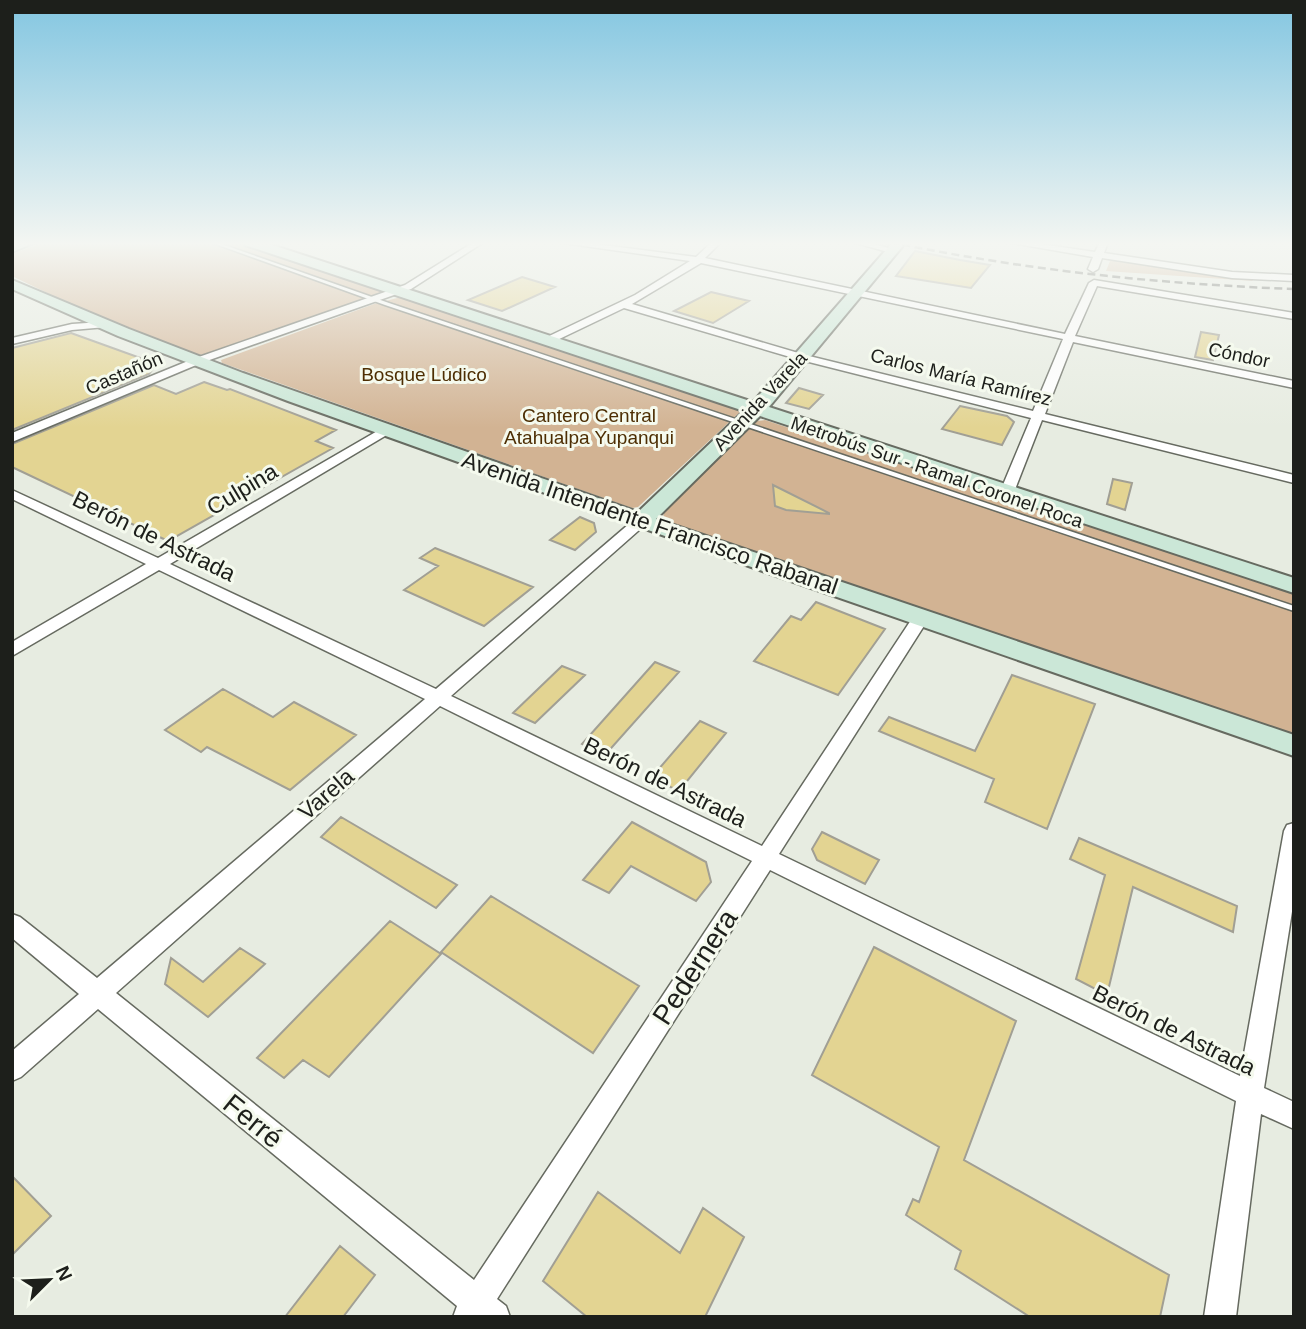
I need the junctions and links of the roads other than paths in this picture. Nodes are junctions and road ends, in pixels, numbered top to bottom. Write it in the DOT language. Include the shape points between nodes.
graph roads {
  1 [pos="55,304"];
  2 [pos="361,304"];
  3 [pos="390,304"];
  4 [pos="406,304"];
  5 [pos="440,304"];
  6 [pos="622,304"];
  7 [pos="846,304"];
  8 [pos="913,304"];
  9 [pos="1084,304"];
  10 [pos="1231,304"];
  11 [pos="1294,316"];
  12 [pos="436,319"];
  13 [pos="102,325"];
  14 [pos="12,334"];
  15 [pos="1069,337"];
  16 [pos="549,340"];
  17 [pos="12,341"];
  18 [pos="801,357"];
  19 [pos="197,361"];
  20 [pos="1294,385"];
  21 [pos="1037,415"];
  22 [pos="750,416"];
  23 [pos="386,430"];
  24 [pos="12,438"];
  25 [pos="1294,479"];
  26 [pos="1007,492"];
  27 [pos="12,494"];
  28 [pos="641,521"];
  29 [pos="158,565"];
  30 [pos="1294,586"];
  31 [pos="1294,609"];
  32 [pos="921,618"];
  33 [pos="12,650"];
  34 [pos="436,698"];
  35 [pos="1294,746"];
  36 [pos="1294,831"];
  37 [pos="766,858"];
  38 [pos="12,925"];
  39 [pos="96,995"];
  40 [pos="12,1068"];
  41 [pos="1250,1094"];
  42 [pos="1294,1116"];
  43 [pos="480,1312"];
  44 [pos="1220,1317"];
  1 -- 13 [label="main road, Avenida Intendente Francisco Rabanal"];
  1 -- 14 [label="street" via="60,314 55,319"];
  2 -- 19 [label="street, Castañón"];
  3 -- 12 [label="lane, Metrobús Sur - Ramal Coronel Roca"];
  4 -- 12 [label="lane"];
  5 -- 16 [label="main road"];
  6 -- 16 [label="street"];
  6 -- 18 [label="street, Carlos María Ramírez"];
  7 -- 18 [label="main road, Avenida Varela"];
  8 -- 15 [label="street, Cóndor"];
  9 -- 15 [label="street"];
  10 -- 11 [label="street"];
  12 -- 22 [label="lane, Metrobús Sur - Ramal Coronel Roca"];
  13 -- 17 [label="street"];
  13 -- 19 [label="main road, Avenida Intendente Francisco Rabanal"];
  15 -- 20 [label="street, Cóndor"];
  15 -- 21 [label="street"];
  16 -- 22 [label="main road"];
  18 -- 21 [label="street, Carlos María Ramírez"];
  18 -- 22 [label="main road, Avenida Varela"];
  19 -- 23 [label="main road, Avenida Intendente Francisco Rabanal"];
  19 -- 24 [label="street, Castañón"];
  21 -- 25 [label="street, Carlos María Ramírez"];
  21 -- 26 [label="street"];
  22 -- 26 [label="main road"];
  22 -- 28 [label="main road, Avenida Varela"];
  22 -- 31 [label="lane, Metrobús Sur - Ramal Coronel Roca"];
  23 -- 28 [label="main road, Avenida Intendente Francisco Rabanal"];
  23 -- 29 [label="street, Culpina"];
  26 -- 30 [label="main road"];
  27 -- 29 [label="street, Berón de Astrada"];
  28 -- 32 [label="main road, Avenida Intendente Francisco Rabanal"];
  28 -- 34 [label="street, Varela"];
  29 -- 33 [label="street, Culpina"];
  29 -- 34 [label="street, Berón de Astrada"];
  32 -- 35 [label="main road, Avenida Intendente Francisco Rabanal"];
  32 -- 37 [label="street, Pedernera"];
  34 -- 37 [label="street, Berón de Astrada"];
  34 -- 39 [label="street, Varela"];
  36 -- 41 [label="street"];
  37 -- 41 [label="street, Berón de Astrada"];
  37 -- 43 [label="street, Pedernera"];
  38 -- 39 [label="street, Ferré"];
  39 -- 40 [label="street, Varela"];
  39 -- 43 [label="street, Ferré"];
  41 -- 42 [label="street, Berón de Astrada"];
  41 -- 44 [label="street"];
}
